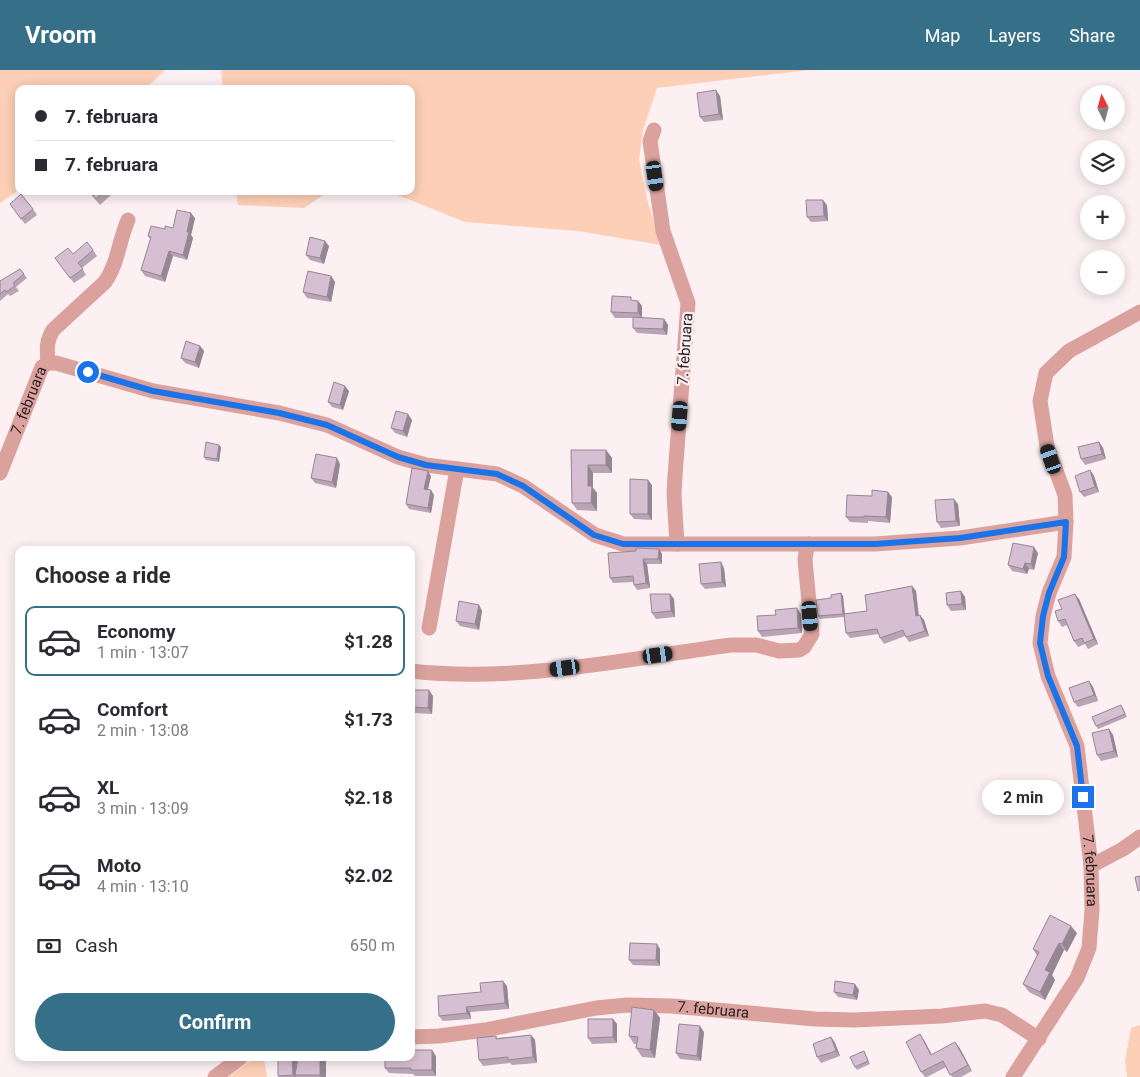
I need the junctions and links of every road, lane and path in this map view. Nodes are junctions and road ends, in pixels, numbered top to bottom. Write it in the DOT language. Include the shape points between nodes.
graph roads {
  1 [pos="654,130"];
  2 [pos="128,220"];
  3 [pos="1140,312"];
  4 [pos="48,362"];
  5 [pos="457,469"];
  6 [pos="0,473"];
  7 [pos="1066,522"];
  8 [pos="677,544"];
  9 [pos="809,544"];
  10 [pos="429,628"];
  11 [pos="415,671"];
  12 [pos="1140,837"];
  13 [pos="1091,866"];
  14 [pos="415,1037"];
  15 [pos="1039,1039"];
  16 [pos="236,1061"];
  17 [pos="215,1077"];
  18 [pos="1013,1077"];
  1 -- 8 [label="street, 7. februara" via="650,141 662,226 688,303 674,486"];
  2 -- 4 [label="street" via="112,273 53,330 47,341"];
  3 -- 7 [label="street" via="1069,350 1046,373 1040,401 1047,446 1065,495"];
  4 -- 5 [label="street, 7. februara" via="153,391 279,413 327,425 398,457"];
  4 -- 6 [label="street, 7. februara" via="42,367"];
  5 -- 8 [label="street, 7. februara" via="497,474 511,480 594,535 607,540 623,544"];
  5 -- 10 [label="street"];
  7 -- 9 [label="street, 7. februara" via="960,538 875,544"];
  7 -- 13 [label="street, 7. februara" via="1064,557 1049,593 1040,643 1048,676 1077,746"];
  8 -- 9 [label="street, 7. februara"];
  9 -- 11 [label="street" via="805,560 812,634 799,650 779,651 756,645 732,644 547,670 459,675"];
  12 -- 13 [label="street"];
  13 -- 15 [label="street, 7. februara" via="1089,948 1077,978"];
  14 -- 15 [label="street, 7. februara" via="476,1031 627,1005 854,1020 985,1011 1002,1015"];
  15 -- 18 [label="street, 7. februara"];
  16 -- 17 [label="street"];
}
